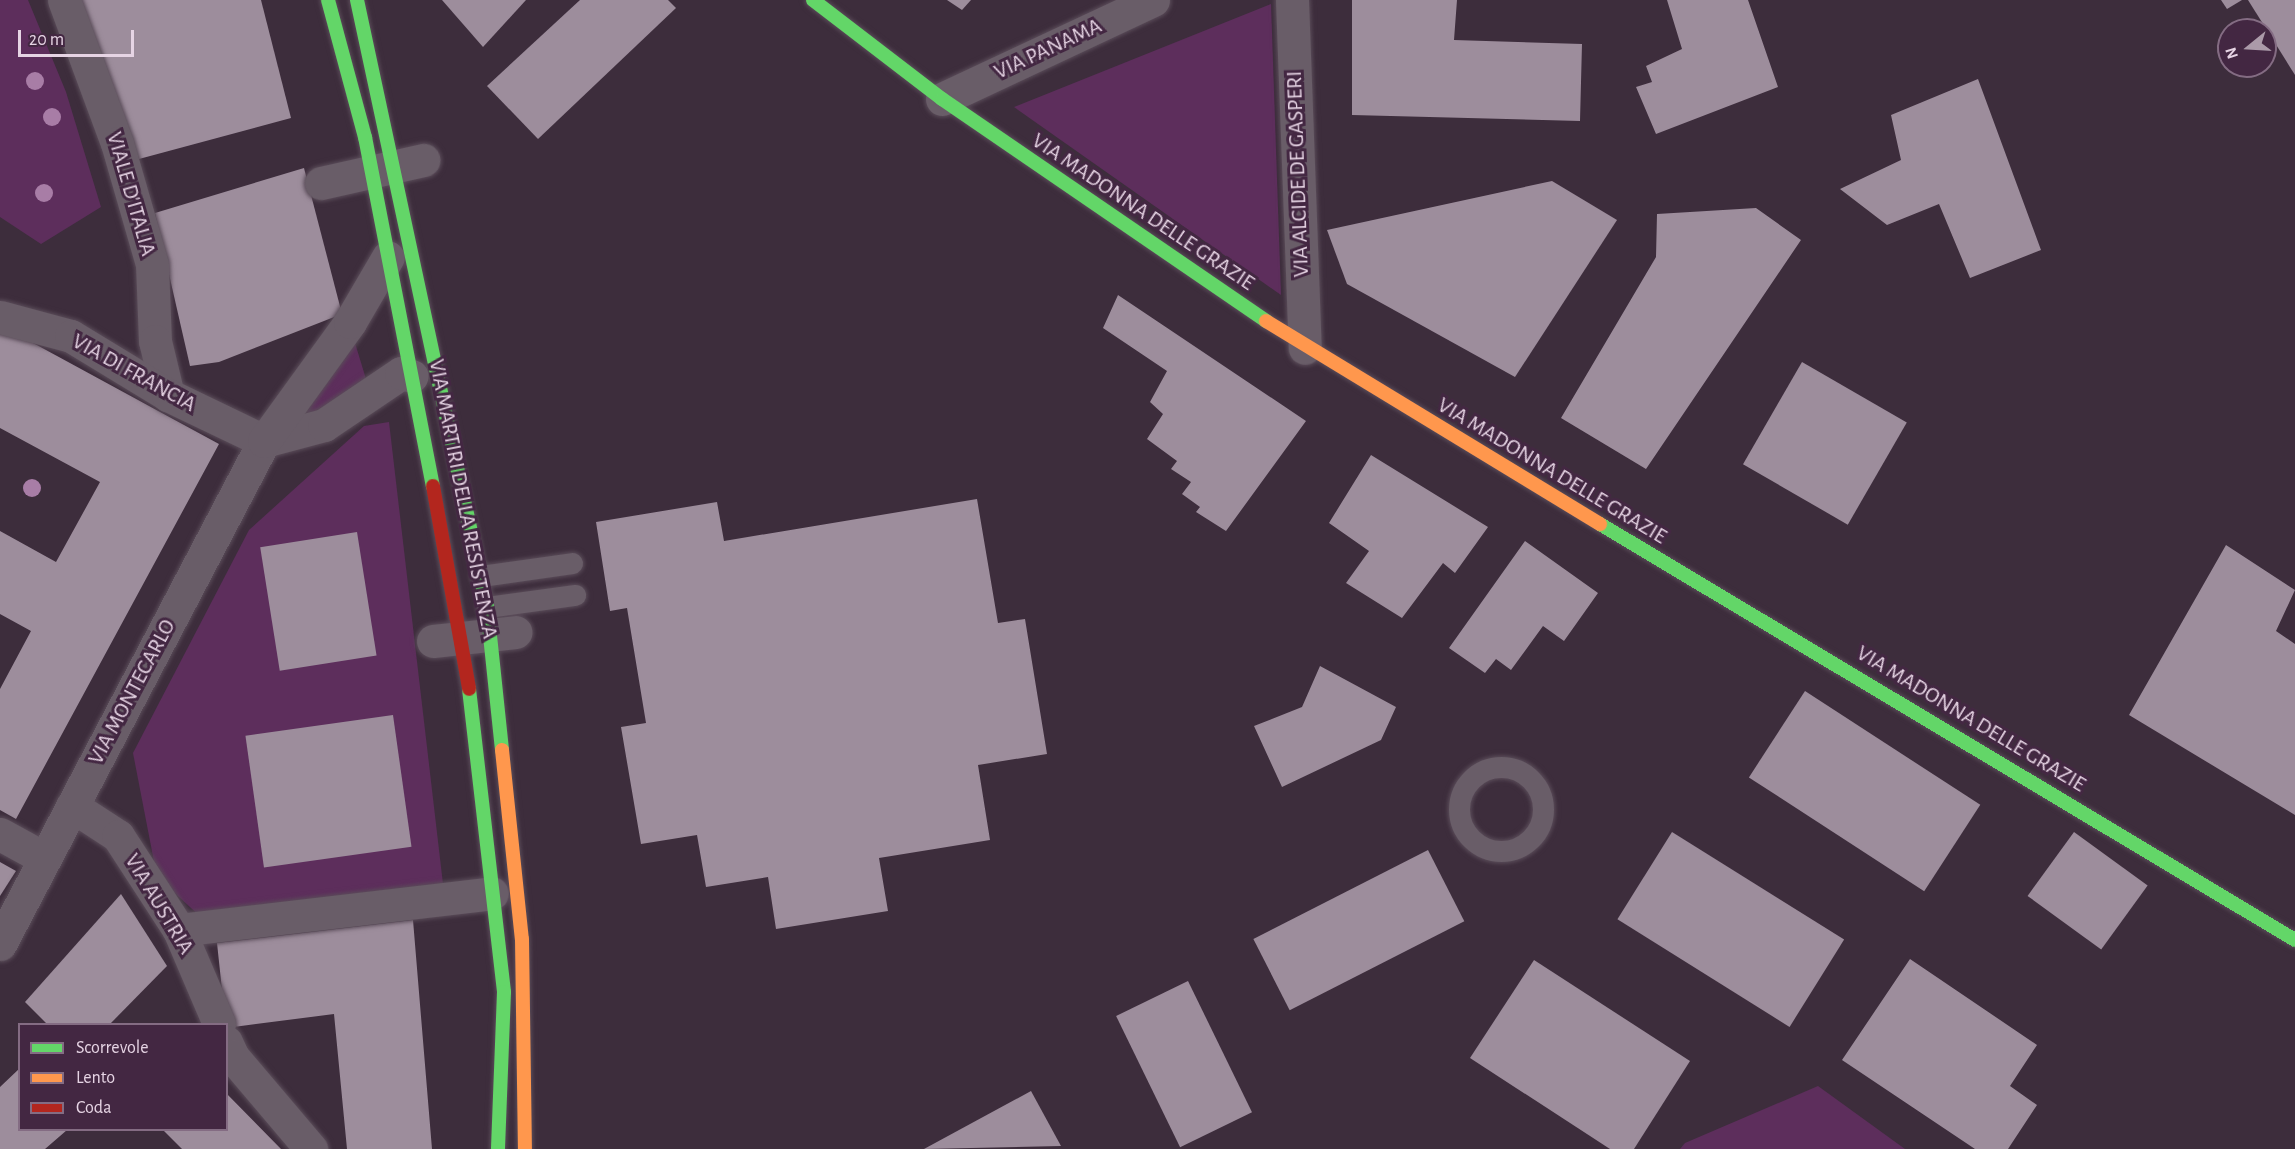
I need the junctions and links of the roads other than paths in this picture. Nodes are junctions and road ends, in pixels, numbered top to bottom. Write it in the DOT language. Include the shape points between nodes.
graph roads {
  1 [pos="64,0"];
  2 [pos="328,0"];
  3 [pos="357,0"];
  4 [pos="813,0"];
  5 [pos="1153,0"];
  6 [pos="1292,0"];
  7 [pos="942,99"];
  8 [pos="397,168"];
  9 [pos="321,183"];
  10 [pos="388,257"];
  11 [pos="0,317"];
  12 [pos="1305,348"];
  13 [pos="412,376"];
  14 [pos="168,395"];
  15 [pos="264,441"];
  16 [pos="572,563"];
  17 [pos="481,576"];
  18 [pos="575,596"];
  19 [pos="478,630"];
  20 [pos="1535,782"];
  21 [pos="72,806"];
  22 [pos="0,834"];
  23 [pos="44,858"];
  24 [pos="492,893"];
  25 [pos="179,930"];
  26 [pos="2295,940"];
  27 [pos="0,944"];
  28 [pos="219,1023"];
  29 [pos="228,1047"];
  30 [pos="311,1149"];
  31 [pos="498,1149"];
  32 [pos="525,1149"];
  1 -- 14 [label="street, VIALE D'ITALIA" via="110,121 152,264 155,341"];
  2 -- 8 [label="main road, VIA MARTIRI DELLA RESISTENZA"];
  3 -- 8 [label="main road, VIA MARTIRI DELLA RESISTENZA"];
  4 -- 7 [label="main road, VIA MADONNA DELLE GRAZIE"];
  5 -- 7 [label="street, VIA PANAMA"];
  6 -- 12 [label="street, VIA ALCIDE DE GASPERI"];
  7 -- 12 [label="main road, VIA MADONNA DELLE GRAZIE"];
  8 -- 9 [label="street"];
  8 -- 10 [label="main road, VIA MARTIRI DELLA RESISTENZA"];
  8 -- 17 [label="main road, VIA MARTIRI DELLA RESISTENZA"];
  10 -- 13 [label="main road, VIA MARTIRI DELLA RESISTENZA"];
  10 -- 15 [label="street, VIA MONTECARLO" via="350,322"];
  11 -- 14 [label="street, VIA DI FRANCIA" via="71,336"];
  12 -- 26 [label="main road, VIA MADONNA DELLE GRAZIE"];
  13 -- 15 [label="street" via="401,373 324,425"];
  13 -- 19 [label="main road, VIA MARTIRI DELLA RESISTENZA"];
  14 -- 15 [label="street, VIA DI FRANCIA"];
  15 -- 21 [label="street, VIA MONTECARLO"];
  16 -- 17 [label="lane"];
  17 -- 19 [label="main road, VIA MARTIRI DELLA RESISTENZA"];
  18 -- 19 [label="lane"];
  19 -- 24 [label="main road, VIA MARTIRI DELLA RESISTENZA"];
  19 -- 32 [label="main road, VIA MARTIRI DELLA RESISTENZA" via="522,939"];
  20 -- 20 [label="lane" via="1524,773 1499,766 1474,776 1459,806 1471,839 1503,851 1535,836 1544,809"];
  21 -- 23 [label="street, VIA MONTECARLO"];
  21 -- 25 [label="street, VIA AUSTRIA" via="117,836"];
  22 -- 23 [label="street"];
  23 -- 27 [label="street, VIA MONTECARLO"];
  24 -- 25 [label="street"];
  24 -- 31 [label="main road, VIA MARTIRI DELLA RESISTENZA" via="504,992"];
  25 -- 28 [label="street, VIA AUSTRIA"];
  29 -- 30 [label="street" via="232,1057"];
}
